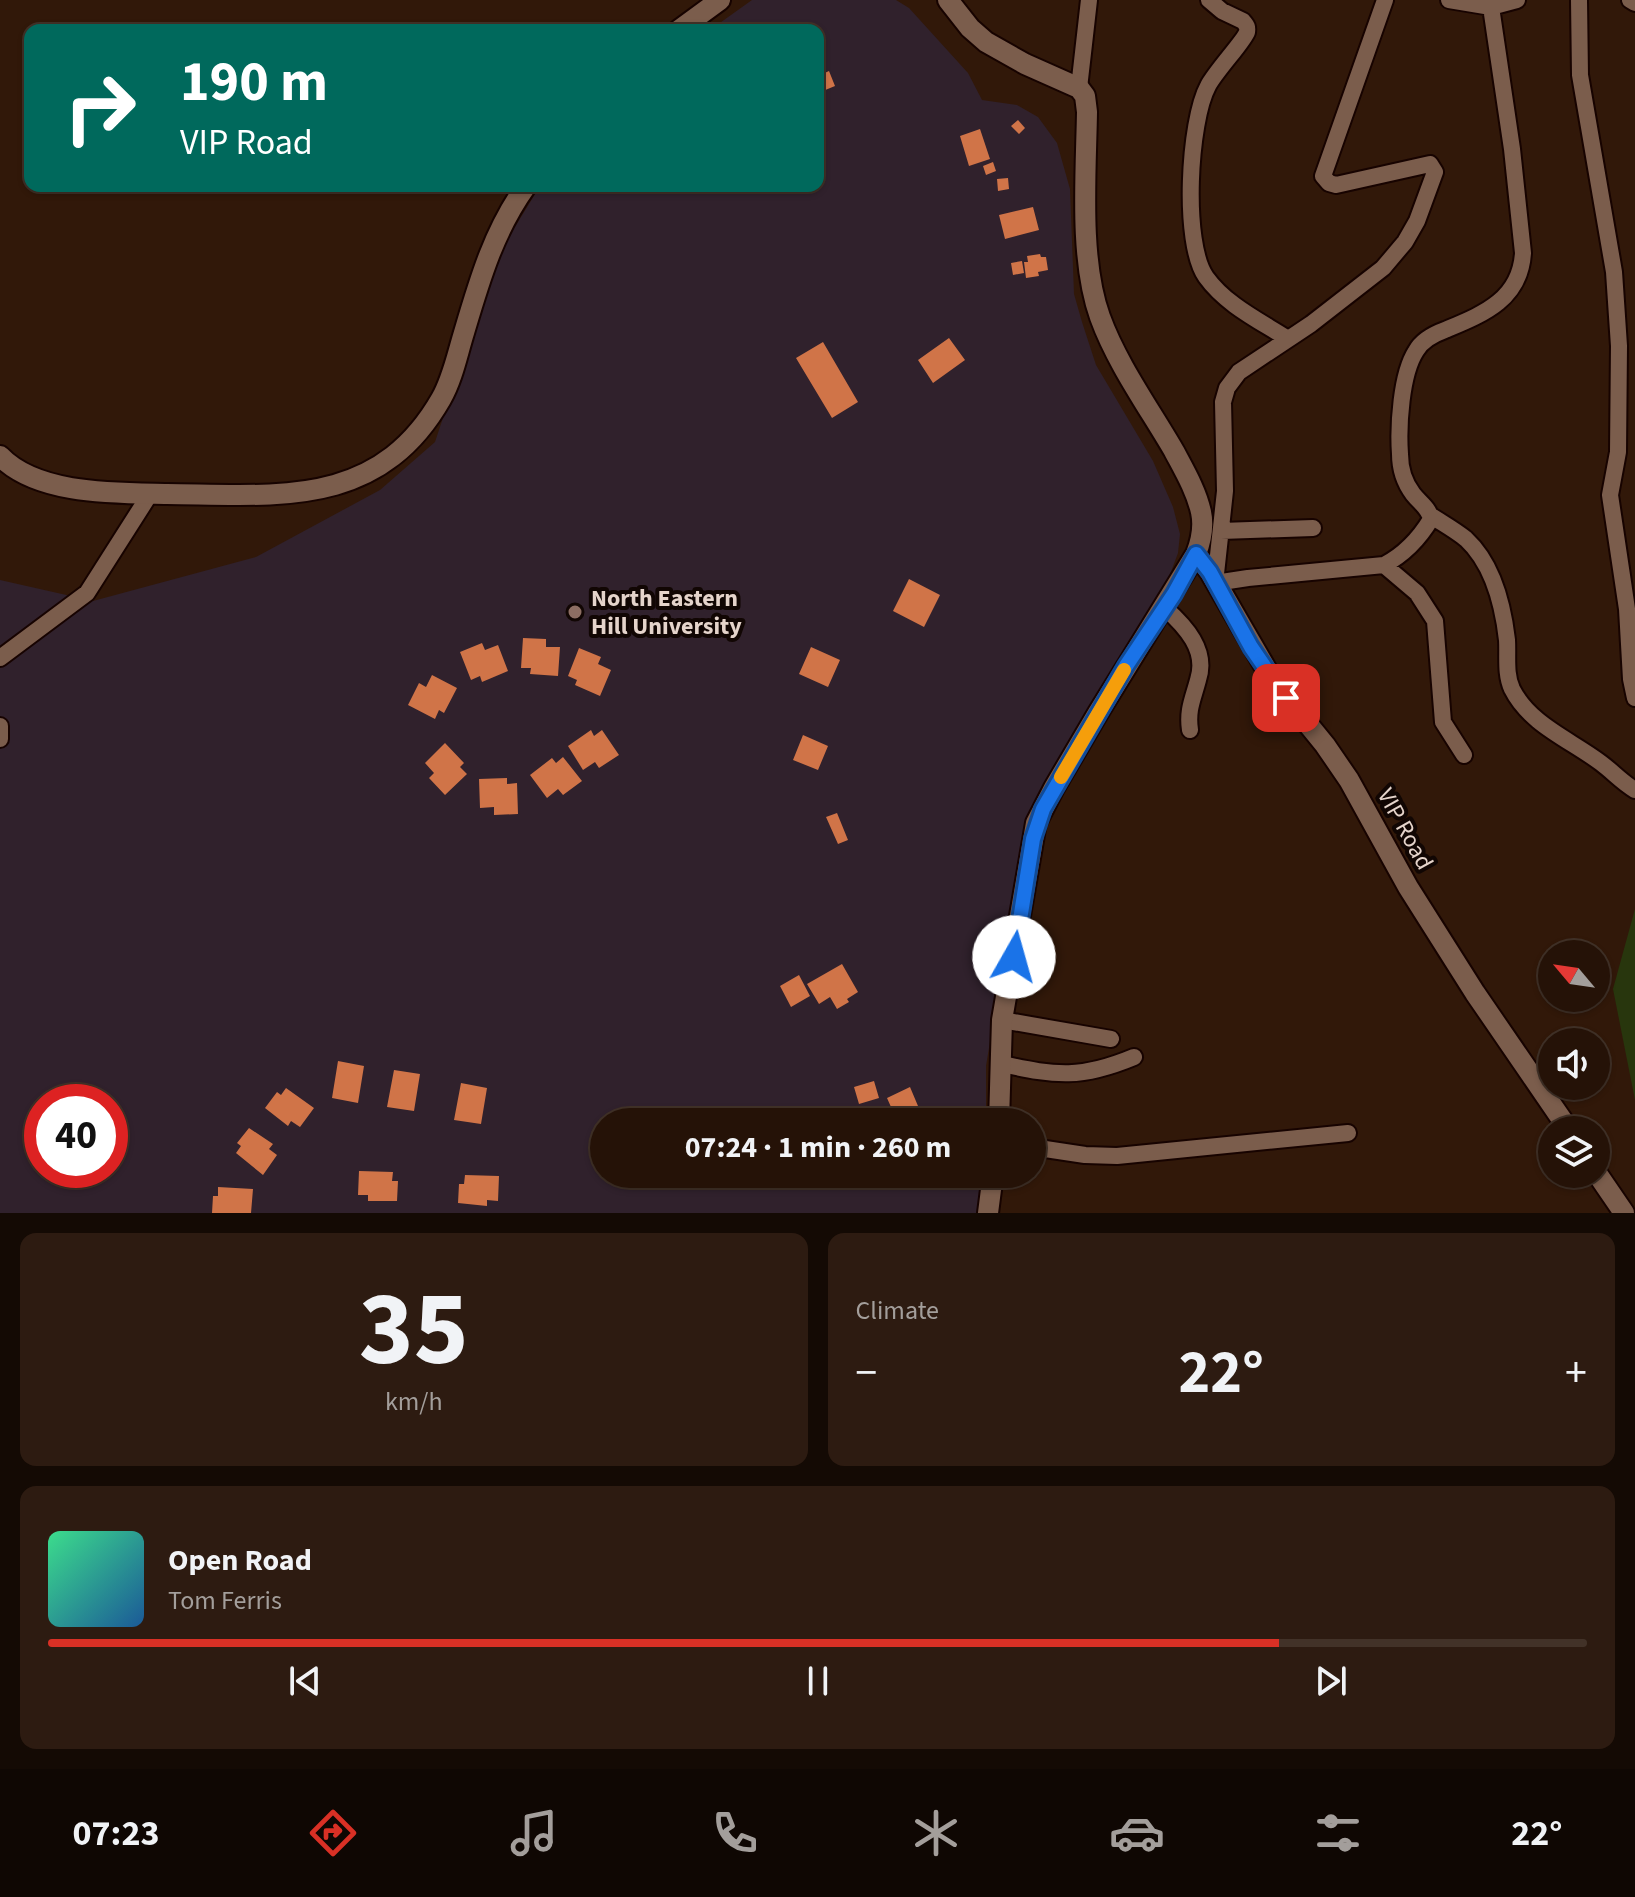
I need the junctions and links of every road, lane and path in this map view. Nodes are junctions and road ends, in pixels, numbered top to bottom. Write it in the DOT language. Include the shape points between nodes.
graph roads {
  1 [pos="720,0"];
  2 [pos="948,0"];
  3 [pos="1089,0"];
  4 [pos="1209,0"];
  5 [pos="1385,0"];
  6 [pos="1449,0"];
  7 [pos="1517,0"];
  8 [pos="1579,0"];
  9 [pos="1630,0"];
  10 [pos="1635,3"];
  11 [pos="1491,7"];
  12 [pos="687,24"];
  13 [pos="1079,88"];
  14 [pos="522,192"];
  15 [pos="1288,339"];
  16 [pos="0,456"];
  17 [pos="150,494"];
  18 [pos="1430,515"];
  19 [pos="1313,528"];
  20 [pos="1221,531"];
  21 [pos="1196,554"];
  22 [pos="1384,565"];
  23 [pos="1215,583"];
  24 [pos="1165,608"];
  25 [pos="0,658"];
  26 [pos="1635,698"];
  27 [pos="0,726"];
  28 [pos="1190,730"];
  29 [pos="0,739"];
  30 [pos="1464,755"];
  31 [pos="1635,790"];
  32 [pos="1002,1020"];
  33 [pos="1111,1039"];
  34 [pos="1134,1057"];
  35 [pos="1002,1064"];
  36 [pos="1000,1108"];
  37 [pos="1559,1116"];
  38 [pos="1348,1133"];
  39 [pos="1046,1149"];
  40 [pos="991,1188"];
  41 [pos="1607,1188"];
  42 [pos="988,1213"];
  43 [pos="1624,1213"];
  1 -- 12 [label="street"];
  2 -- 13 [label="street" via="986,42"];
  3 -- 13 [label="street"];
  4 -- 15 [label="street" via="1243,21 1247,31 1215,73 1201,102 1191,200 1198,260 1222,295"];
  5 -- 15 [label="street" via="1323,176 1336,185 1430,164 1435,172 1417,221 1383,268"];
  6 -- 11 [label="street"];
  7 -- 11 [label="street"];
  8 -- 26 [label="street" via="1580,75 1614,272 1618,452 1610,495"];
  9 -- 10 [label="street"];
  11 -- 18 [label="street" via="1522,267 1504,299 1482,315 1432,335 1416,349 1408,368 1402,471"];
  13 -- 21 [label="street" via="1087,102 1087,247 1095,300 1109,338 1196,494 1202,515"];
  14 -- 17 [label="street" via="493,241 442,397 402,451 335,486 253,494"];
  15 -- 20 [label="street" via="1239,372 1227,388"];
  16 -- 17 [label="street" via="23,475 56,485"];
  17 -- 25 [label="street" via="87,593"];
  18 -- 22 [label="street" via="1416,542"];
  18 -- 31 [label="street" via="1474,547 1495,584 1505,617 1508,674 1522,705"];
  19 -- 20 [label="street"];
  20 -- 23 [label="street"];
  21 -- 23 [label="street, VIP Road"];
  21 -- 24 [label="street"];
  22 -- 23 [label="street"];
  22 -- 30 [label="street" via="1417,593 1435,621 1443,722"];
  23 -- 37 [label="street, VIP Road" via="1273,681 1349,780 1408,887"];
  24 -- 28 [label="street" via="1188,631 1199,656 1201,669 1187,713"];
  24 -- 32 [label="street" via="1036,823"];
  27 -- 29 [label="street"];
  32 -- 33 [label="street"];
  32 -- 35 [label="street"];
  34 -- 35 [label="street" via="1084,1074"];
  35 -- 36 [label="street"];
  38 -- 39 [label="street" via="1117,1156"];
  40 -- 42 [label="street"];
  41 -- 43 [label="street"];
}
